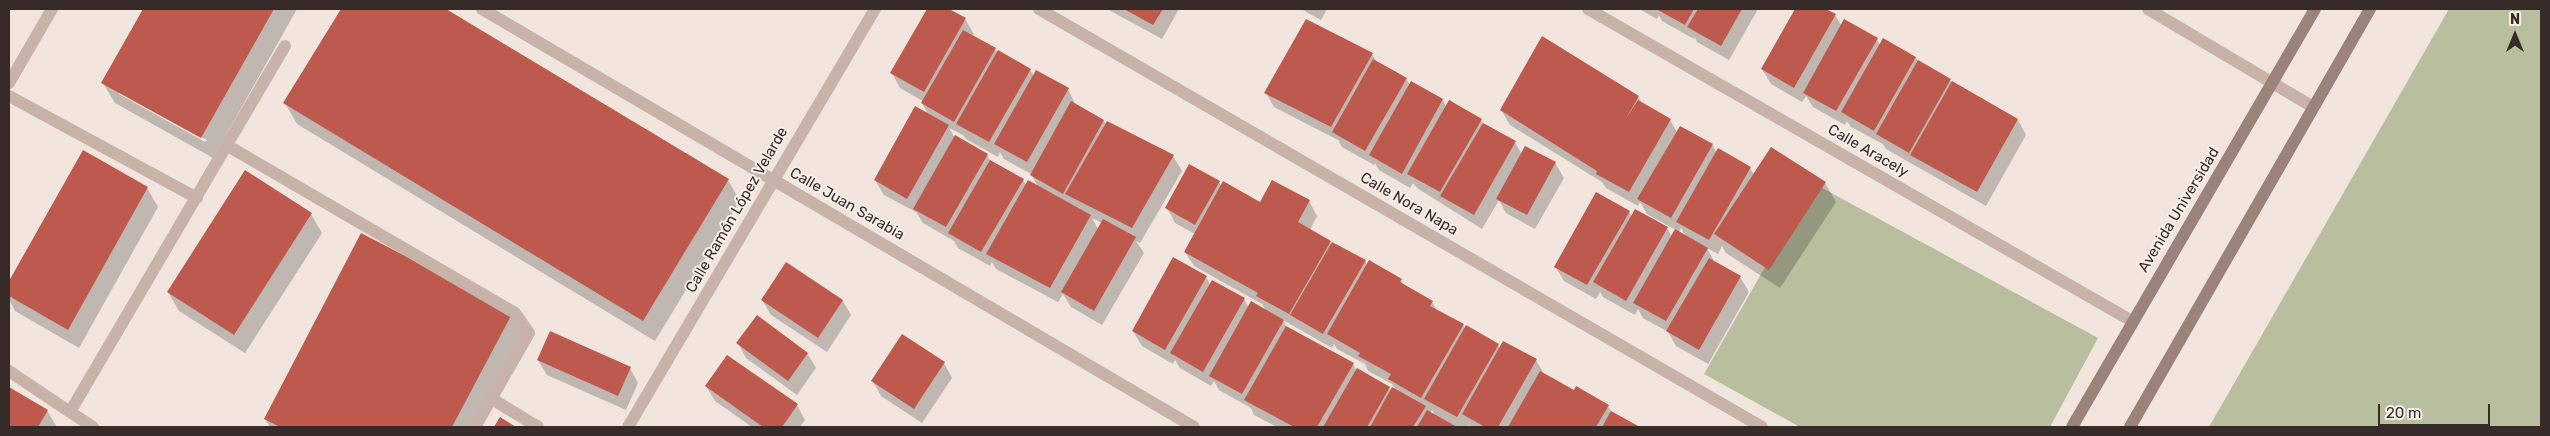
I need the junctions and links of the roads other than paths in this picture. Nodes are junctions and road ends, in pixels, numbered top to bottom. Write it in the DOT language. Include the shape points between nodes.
graph roads {
  1 [pos="52,9"];
  2 [pos="482,9"];
  3 [pos="874,9"];
  4 [pos="1039,9"];
  5 [pos="1588,9"];
  6 [pos="2148,9"];
  7 [pos="2315,9"];
  8 [pos="2370,9"];
  9 [pos="285,46"];
  10 [pos="9,83"];
  11 [pos="2273,84"];
  12 [pos="9,96"];
  13 [pos="2314,107"];
  14 [pos="228,146"];
  15 [pos="773,179"];
  16 [pos="197,198"];
  17 [pos="2132,321"];
  18 [pos="9,371"];
  19 [pos="492,399"];
  20 [pos="70,412"];
  21 [pos="94,427"];
  22 [pos="475,427"];
  23 [pos="538,427"];
  24 [pos="628,427"];
  25 [pos="1194,427"];
  26 [pos="1762,427"];
  27 [pos="2072,427"];
  28 [pos="2130,427"];
  1 -- 10 [label="street"];
  2 -- 15 [label="street, Calle Juan Sarabia"];
  3 -- 15 [label="street, Calle Ramón López Velarde"];
  4 -- 26 [label="street, Calle Nora Napa"];
  5 -- 17 [label="street, Calle Aracely"];
  6 -- 11 [label="street"];
  7 -- 11 [label="main road, Avenida Universidad"];
  8 -- 13 [label="main road"];
  9 -- 14 [label="street"];
  11 -- 13 [label="street"];
  11 -- 17 [label="main road, Avenida Universidad"];
  12 -- 16 [label="street"];
  13 -- 28 [label="main road"];
  14 -- 16 [label="street"];
  14 -- 19 [label="street" via="515,313 529,333"];
  15 -- 24 [label="street, Calle Ramón López Velarde"];
  15 -- 25 [label="street, Calle Juan Sarabia"];
  16 -- 20 [label="street"];
  17 -- 27 [label="main road, Avenida Universidad"];
  18 -- 20 [label="street"];
  19 -- 22 [label="street"];
  19 -- 23 [label="street"];
  20 -- 21 [label="street"];
}
